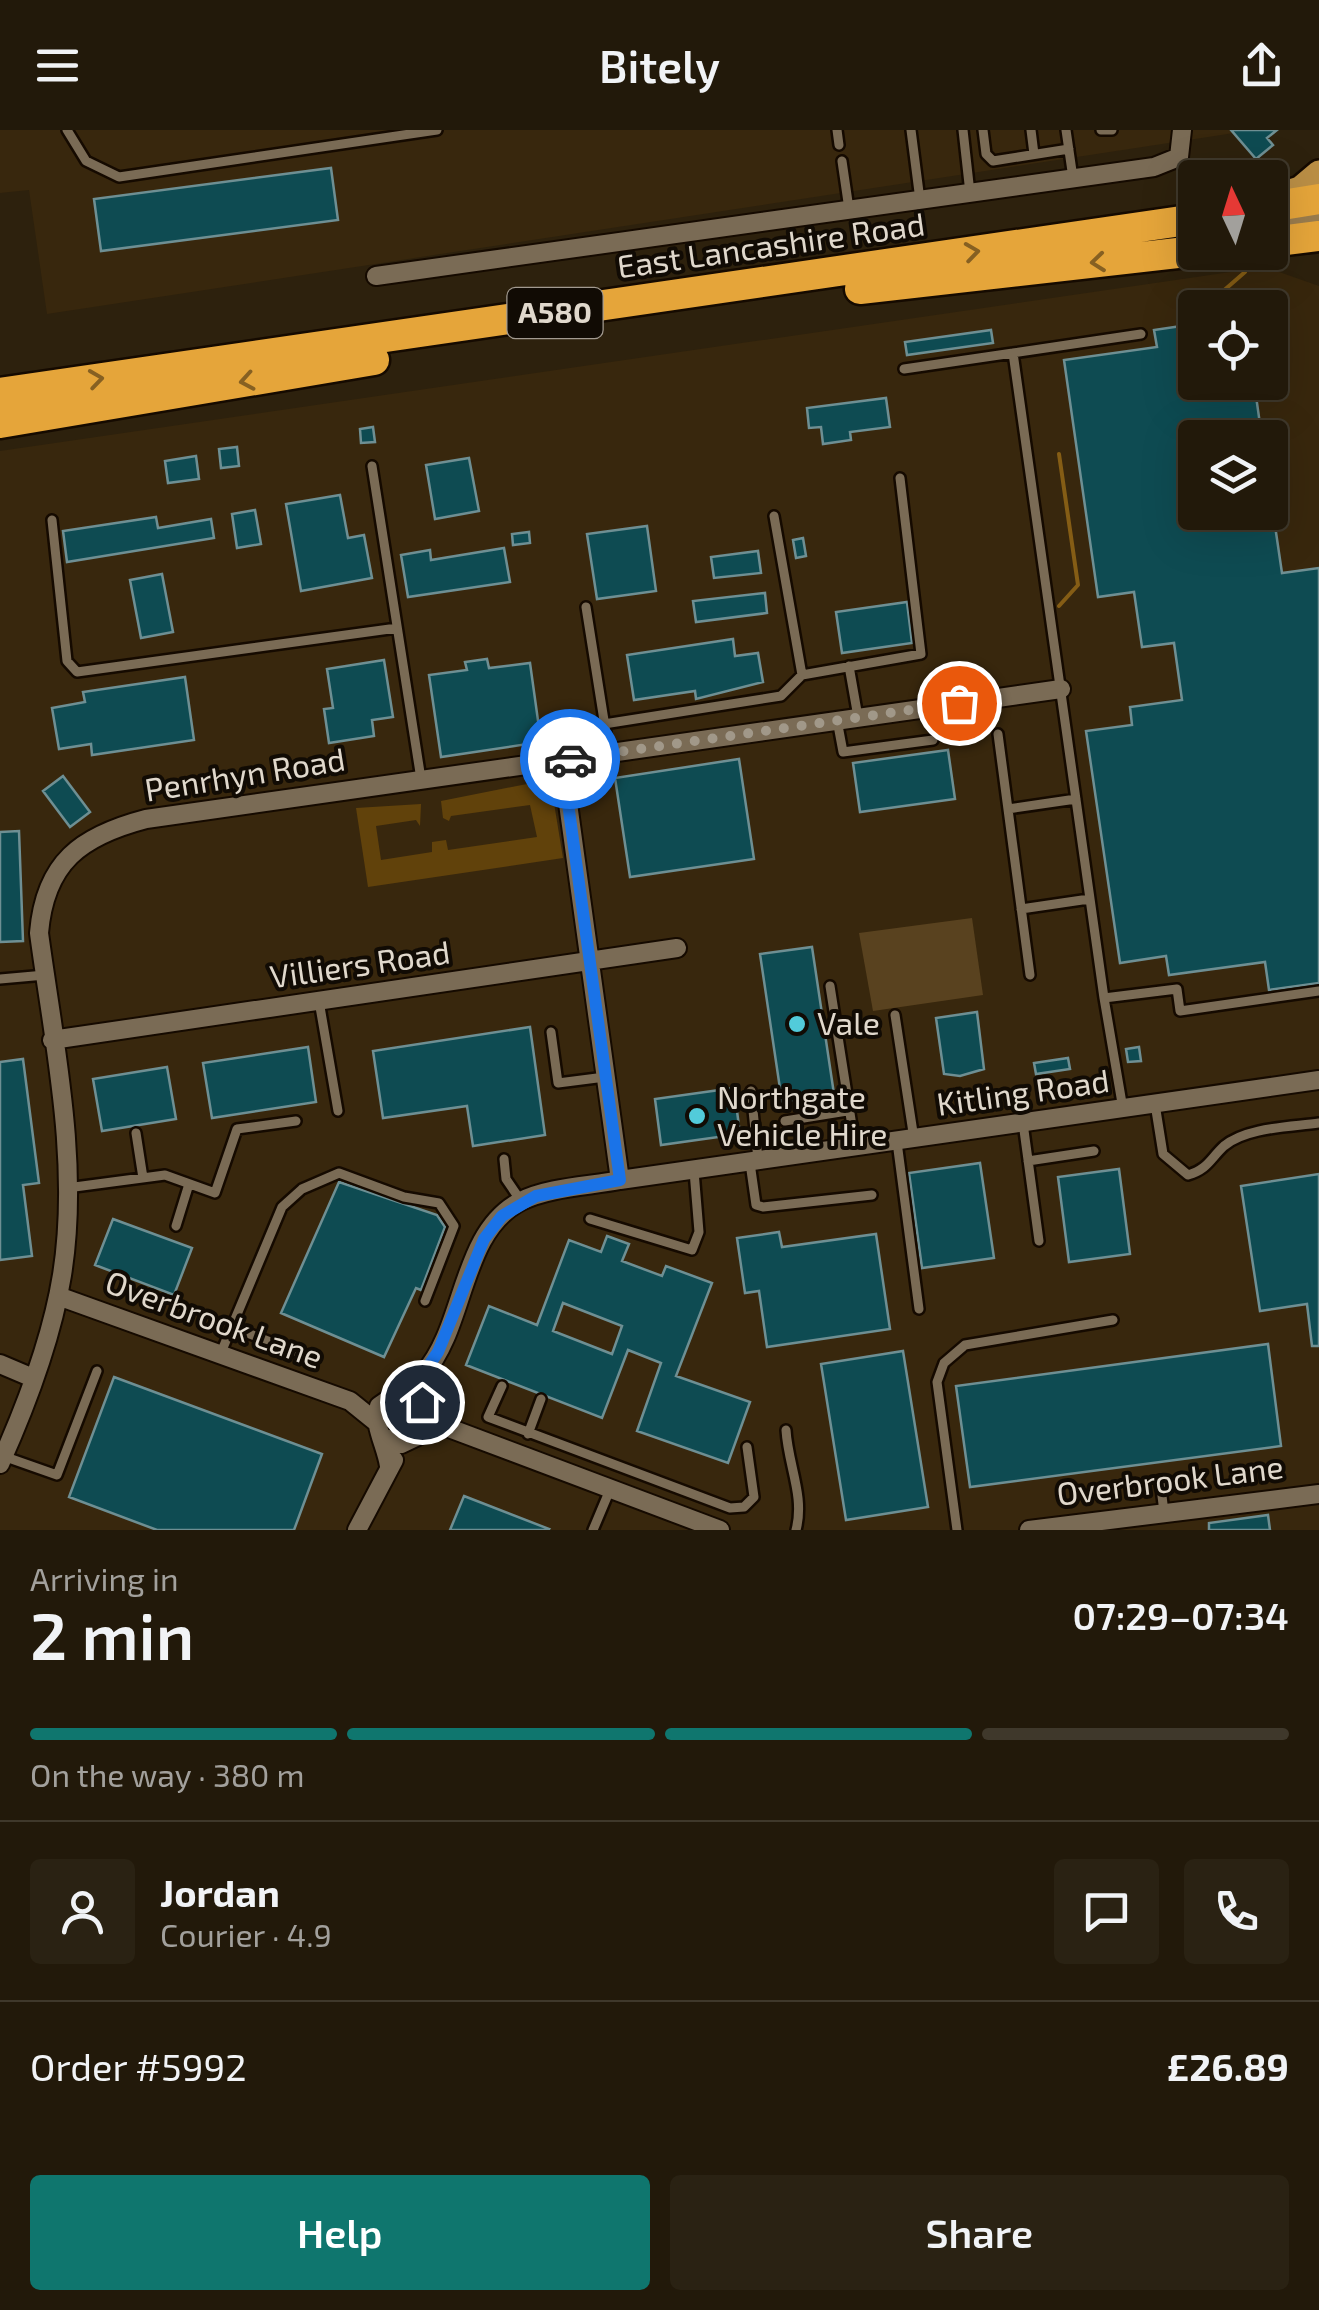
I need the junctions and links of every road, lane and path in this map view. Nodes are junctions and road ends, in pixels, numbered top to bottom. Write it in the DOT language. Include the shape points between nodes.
graph roads {
  1 [pos="68,130"];
  2 [pos="437,130"];
  3 [pos="837,130"];
  4 [pos="911,130"];
  5 [pos="962,130"];
  6 [pos="983,130"];
  7 [pos="1031,130"];
  8 [pos="1066,130"];
  9 [pos="1101,130"];
  10 [pos="1112,130"];
  11 [pos="1182,130"];
  12 [pos="839,144"];
  13 [pos="1069,149"];
  14 [pos="1034,154"];
  15 [pos="842,161"];
  16 [pos="1319,173"];
  17 [pos="1073,178"];
  18 [pos="970,193"];
  19 [pos="1288,193"];
  20 [pos="1319,199"];
  21 [pos="920,200"];
  22 [pos="1288,204"];
  23 [pos="850,209"];
  24 [pos="1178,212"];
  25 [pos="1319,214"];
  26 [pos="1178,222"];
  27 [pos="1288,228"];
  28 [pos="1178,231"];
  29 [pos="1110,232"];
  30 [pos="1288,235"];
  31 [pos="1319,236"];
  32 [pos="1288,241"];
  33 [pos="1178,252"];
  34 [pos="1319,253"];
  35 [pos="376,276"];
  36 [pos="1141,334"];
  37 [pos="1013,353"];
  38 [pos="904,369"];
  39 [pos="0,393"];
  40 [pos="0,423"];
  41 [pos="372,466"];
  42 [pos="900,478"];
  43 [pos="774,516"];
  44 [pos="52,520"];
  45 [pos="586,607"];
  46 [pos="397,628"];
  47 [pos="849,666"];
  48 [pos="802,675"];
  49 [pos="1061,689"];
  50 [pos="858,717"];
  51 [pos="838,720"];
  52 [pos="604,724"];
  53 [pos="998,734"];
  54 [pos="933,740"];
  55 [pos="609,752"];
  56 [pos="562,760"];
  57 [pos="420,779"];
  58 [pos="1076,800"];
  59 [pos="1008,809"];
  60 [pos="1089,900"];
  61 [pos="1021,909"];
  62 [pos="677,948"];
  63 [pos="590,961"];
  64 [pos="1030,974"];
  65 [pos="45,975"];
  66 [pos="0,979"];
  67 [pos="830,986"];
  68 [pos="1319,991"];
  69 [pos="1104,998"];
  70 [pos="319,1001"];
  71 [pos="894,1016"];
  72 [pos="551,1032"];
  73 [pos="52,1040"];
  74 [pos="605,1077"];
  75 [pos="1319,1080"];
  76 [pos="751,1091"];
  77 [pos="1155,1104"];
  78 [pos="1123,1108"];
  79 [pos="338,1111"];
  80 [pos="847,1111"];
  81 [pos="296,1121"];
  82 [pos="785,1121"];
  83 [pos="1022,1124"];
  84 [pos="1319,1124"];
  85 [pos="136,1133"];
  86 [pos="905,1140"];
  87 [pos="855,1148"];
  88 [pos="1094,1151"];
  89 [pos="504,1159"];
  90 [pos="1028,1160"];
  91 [pos="754,1162"];
  92 [pos="694,1170"];
  93 [pos="143,1178"];
  94 [pos="620,1180"];
  95 [pos="189,1184"];
  96 [pos="67,1188"];
  97 [pos="872,1195"];
  98 [pos="521,1201"];
  99 [pos="590,1219"];
  100 [pos="176,1226"];
  101 [pos="1039,1241"];
  102 [pos="58,1296"];
  103 [pos="424,1302"];
  104 [pos="919,1309"];
  105 [pos="1113,1320"];
  106 [pos="232,1327"];
  107 [pos="220,1354"];
  108 [pos="309,1357"];
  109 [pos="0,1364"];
  110 [pos="97,1372"];
  111 [pos="423,1374"];
  112 [pos="32,1378"];
  113 [pos="502,1386"];
  114 [pos="392,1396"];
  115 [pos="541,1400"];
  116 [pos="350,1401"];
  117 [pos="424,1406"];
  118 [pos="449,1428"];
  119 [pos="512,1428"];
  120 [pos="380,1430"];
  121 [pos="786,1430"];
  122 [pos="528,1434"];
  123 [pos="416,1439"];
  124 [pos="746,1447"];
  125 [pos="502,1449"];
  126 [pos="2,1460"];
  127 [pos="388,1466"];
  128 [pos="1160,1480"];
  129 [pos="659,1484"];
  130 [pos="609,1492"];
  131 [pos="1319,1494"];
  132 [pos="650,1507"];
  133 [pos="1164,1512"];
  134 [pos="357,1530"];
  135 [pos="593,1530"];
  136 [pos="720,1530"];
  137 [pos="796,1530"];
  138 [pos="957,1530"];
  139 [pos="1029,1530"];
  1 -- 2 [label="lane" via="86,162 119,177"];
  3 -- 12 [label="lane"];
  4 -- 21 [label="lane"];
  5 -- 18 [label="lane"];
  6 -- 14 [label="lane" via="989,159"];
  7 -- 14 [label="lane"];
  8 -- 13 [label="lane"];
  9 -- 10 [label="lane"];
  11 -- 17 [label="street" via="1182,150 1170,162"];
  13 -- 14 [label="lane"];
  13 -- 17 [label="lane"];
  15 -- 23 [label="lane"];
  16 -- 19 [label="main road"];
  17 -- 18 [label="street"];
  18 -- 21 [label="street"];
  20 -- 22 [label="highway"];
  21 -- 23 [label="street"];
  23 -- 35 [label="street"];
  24 -- 29 [label="main road" via="1139,218"];
  25 -- 27 [label="street"];
  26 -- 29 [label="highway, East Lancashire Road / A580"];
  28 -- 29 [label="street"];
  39 -- 29 [label="highway, East Lancashire Road / A580, one-way"];
  30 -- 31 [label="highway"];
  32 -- 34 [label="street"];
  33 -- 40 [label="highway, East Lancashire Road / A580, one-way" via="566,331"];
  36 -- 37 [label="lane"];
  37 -- 38 [label="lane"];
  37 -- 49 [label="lane"];
  41 -- 46 [label="lane"];
  42 -- 47 [label="lane" via="921,654"];
  43 -- 48 [label="lane"];
  44 -- 46 [label="lane" via="67,661 77,672"];
  45 -- 52 [label="lane"];
  46 -- 57 [label="lane"];
  47 -- 48 [label="lane"];
  47 -- 50 [label="lane"];
  48 -- 52 [label="lane" via="782,696"];
  49 -- 50 [label="street, Penrhyn Road"];
  49 -- 58 [label="lane"];
  50 -- 51 [label="street, Penrhyn Road"];
  51 -- 54 [label="lane" via="843,752"];
  51 -- 55 [label="street, Penrhyn Road"];
  52 -- 55 [label="lane"];
  53 -- 59 [label="lane"];
  55 -- 56 [label="street, Penrhyn Road"];
  56 -- 57 [label="street, Penrhyn Road"];
  56 -- 63 [label="street"];
  57 -- 65 [label="street, Penrhyn Road" via="146,819 92,836 68,857 42,906"];
  58 -- 59 [label="lane"];
  58 -- 60 [label="lane"];
  59 -- 61 [label="lane"];
  60 -- 61 [label="lane"];
  60 -- 69 [label="lane"];
  61 -- 64 [label="lane"];
  62 -- 63 [label="street, Villiers Road"];
  63 -- 70 [label="street, Villiers Road"];
  63 -- 74 [label="street"];
  65 -- 66 [label="lane"];
  65 -- 73 [label="street, Penrhyn Road"];
  67 -- 80 [label="lane"];
  68 -- 69 [label="lane" via="1180,1012 1177,989"];
  69 -- 78 [label="lane"];
  70 -- 73 [label="street, Villiers Road"];
  70 -- 79 [label="lane"];
  71 -- 86 [label="lane"];
  72 -- 74 [label="lane" via="558,1083"];
  73 -- 96 [label="street, Penrhyn Road"];
  74 -- 94 [label="street"];
  75 -- 77 [label="street, Kitling Road"];
  76 -- 91 [label="lane"];
  77 -- 78 [label="street, Kitling Road"];
  77 -- 84 [label="lane" via="1164,1154 1188,1175 1204,1170 1225,1145 1242,1137"];
  78 -- 83 [label="street, Kitling Road"];
  80 -- 82 [label="lane"];
  80 -- 87 [label="lane"];
  81 -- 95 [label="lane" via="236,1130 215,1192"];
  83 -- 86 [label="street, Kitling Road"];
  83 -- 90 [label="lane"];
  85 -- 93 [label="lane"];
  86 -- 87 [label="street, Kitling Road"];
  86 -- 104 [label="lane"];
  87 -- 91 [label="street, Kitling Road"];
  88 -- 90 [label="lane"];
  89 -- 98 [label="lane" via="506,1179"];
  90 -- 101 [label="lane"];
  91 -- 92 [label="street, Kitling Road"];
  91 -- 97 [label="lane" via="756,1205 763,1208"];
  92 -- 94 [label="street, Kitling Road"];
  92 -- 99 [label="lane" via="699,1232 692,1250"];
  93 -- 95 [label="lane" via="165,1175"];
  93 -- 96 [label="lane"];
  94 -- 98 [label="street, Kitling Road"];
  95 -- 100 [label="lane"];
  96 -- 102 [label="street, Penrhyn Road"];
  98 -- 111 [label="street" via="484,1239"];
  102 -- 107 [label="street, Overbrook Lane"];
  102 -- 112 [label="street, Penrhyn Road"];
  103 -- 106 [label="lane" via="454,1226 450,1213 439,1203 339,1172 282,1207"];
  105 -- 138 [label="lane" via="965,1344 944,1363 938,1382"];
  106 -- 107 [label="lane"];
  106 -- 108 [label="lane"];
  107 -- 116 [label="street, Overbrook Lane"];
  109 -- 112 [label="street"];
  110 -- 126 [label="lane" via="57,1475"];
  111 -- 114 [label="street"];
  111 -- 117 [label="street"];
  112 -- 126 [label="street, Penrhyn Road"];
  113 -- 119 [label="lane" via="488,1417"];
  114 -- 116 [label="street, Overbrook Lane"];
  114 -- 117 [label="street"];
  114 -- 120 [label="street"];
  115 -- 122 [label="lane"];
  116 -- 120 [label="street, Overbrook Lane"];
  117 -- 118 [label="street"];
  117 -- 123 [label="street"];
  118 -- 123 [label="street"];
  118 -- 125 [label="street"];
  119 -- 122 [label="lane"];
  119 -- 125 [label="lane"];
  120 -- 123 [label="street"];
  120 -- 127 [label="street"];
  121 -- 137 [label="lane" via="801,1502"];
  122 -- 129 [label="lane"];
  123 -- 127 [label="street"];
  124 -- 129 [label="lane" via="754,1497 744,1508"];
  125 -- 130 [label="street"];
  127 -- 134 [label="street"];
  128 -- 133 [label="lane"];
  129 -- 132 [label="lane"];
  130 -- 132 [label="street"];
  130 -- 135 [label="lane"];
  131 -- 133 [label="street, Overbrook Lane"];
  132 -- 136 [label="street"];
  133 -- 139 [label="street, Overbrook Lane"];
}
